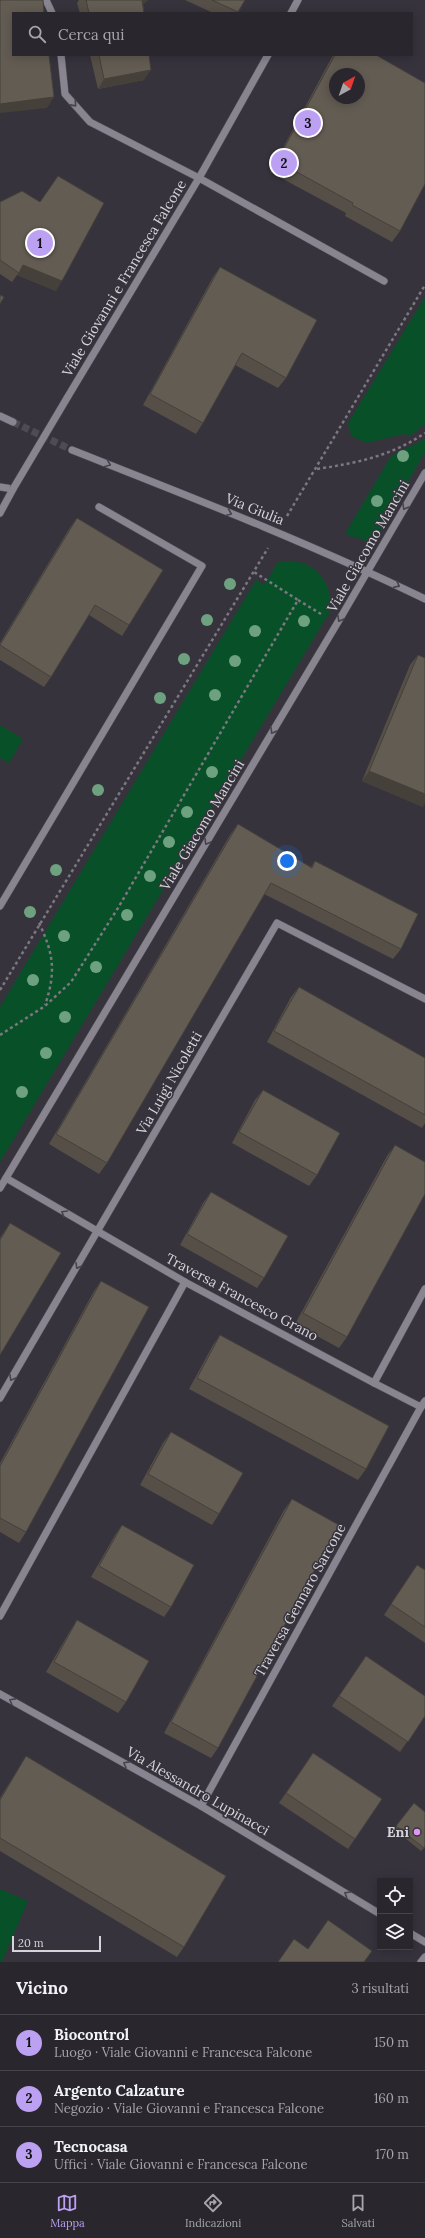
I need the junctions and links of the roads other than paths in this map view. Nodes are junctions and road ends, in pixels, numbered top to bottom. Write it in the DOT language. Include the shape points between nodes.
graph roads {
  1 [pos="46,0"];
  2 [pos="298,0"];
  3 [pos="52,12"];
  4 [pos="292,12"];
  5 [pos="61,56"];
  6 [pos="267,56"];
  7 [pos="199,178"];
  8 [pos="384,281"];
  9 [pos="0,416"];
  10 [pos="13,422"];
  11 [pos="72,450"];
  12 [pos="425,473"];
  13 [pos="0,487"];
  14 [pos="13,489"];
  15 [pos="99,507"];
  16 [pos="0,513"];
  17 [pos="368,571"];
  18 [pos="425,599"];
  19 [pos="0,906"];
  20 [pos="425,999"];
  21 [pos="6,1178"];
  22 [pos="0,1188"];
  23 [pos="97,1232"];
  24 [pos="185,1282"];
  25 [pos="425,1289"];
  26 [pos="374,1383"];
  27 [pos="0,1398"];
  28 [pos="423,1404"];
  29 [pos="0,1616"];
  30 [pos="0,1694"];
  31 [pos="201,1806"];
  32 [pos="377,1912"];
  33 [pos="413,1934"];
  34 [pos="425,1942"];
  35 [pos="425,1957"];
  36 [pos="421,1962"];
  1 -- 3 [label="street"];
  2 -- 4 [label="street"];
  5 -- 7 [label="street, one-way" via="65,94 90,122"];
  6 -- 7 [label="street, Viale Giovanni e Francesca Falcone"];
  7 -- 8 [label="street"];
  7 -- 14 [label="street, Viale Giovanni e Francesca Falcone, bridge"];
  9 -- 10 [label="street"];
  11 -- 17 [label="street, Via Giulia, one-way" via="278,532"];
  12 -- 17 [label="street, Viale Giacomo Mancini, one-way"];
  13 -- 14 [label="street"];
  14 -- 16 [label="street, Viale Giovanni e Francesca Falcone"];
  15 -- 19 [label="street" via="202,566"];
  17 -- 18 [label="street, Via Giulia, one-way"];
  17 -- 21 [label="street, Viale Giacomo Mancini, one-way"];
  20 -- 23 [label="street, Via Luigi Nicoletti" via="277,923"];
  21 -- 22 [label="street, Viale Giacomo Mancini"];
  23 -- 21 [label="street, Traversa Francesco Grano, one-way"];
  23 -- 24 [label="street, Traversa Francesco Grano"];
  23 -- 27 [label="street, Via Luigi Nicoletti, one-way"];
  24 -- 26 [label="street, Traversa Francesco Grano"];
  24 -- 29 [label="street"];
  25 -- 26 [label="street"];
  26 -- 28 [label="street, Traversa Francesco Grano"];
  28 -- 31 [label="street, Traversa Gennaro Sarcone"];
  31 -- 30 [label="street, Via Alessandro Lupinacci, one-way"];
  32 -- 31 [label="street, Via Alessandro Lupinacci, one-way"];
  33 -- 34 [label="street"];
  35 -- 36 [label="street"];
}
